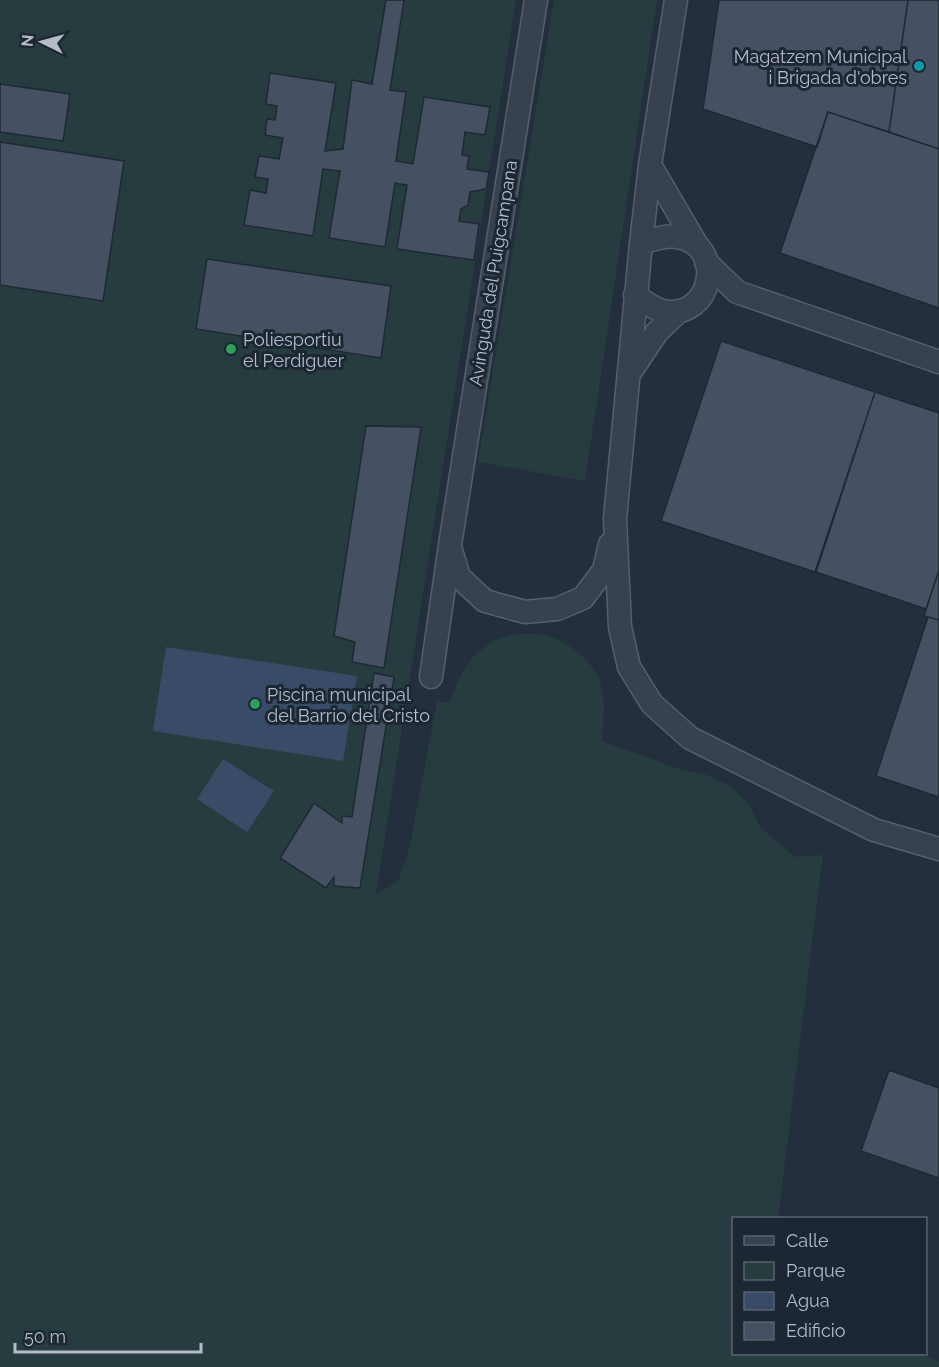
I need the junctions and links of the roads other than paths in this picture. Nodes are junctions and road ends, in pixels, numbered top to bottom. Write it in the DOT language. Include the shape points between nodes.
graph roads {
  1 [pos="536,0"];
  2 [pos="676,0"];
  3 [pos="650,165"];
  4 [pos="641,243"];
  5 [pos="703,256"];
  6 [pos="737,292"];
  7 [pos="635,295"];
  8 [pos="688,306"];
  9 [pos="939,362"];
  10 [pos="627,378"];
  11 [pos="615,519"];
  12 [pos="450,545"];
  13 [pos="431,677"];
  14 [pos="939,849"];
  1 -- 12 [label="street, Avinguda del Puigcampana"];
  2 -- 3 [label="street, Avinguda del Puigcampana"];
  3 -- 4 [label="street, Avinguda del Puigcampana"];
  3 -- 5 [label="street"];
  4 -- 5 [label="street" via="676,236 687,239"];
  4 -- 7 [label="street, Avinguda del Puigcampana"];
  5 -- 6 [label="street"];
  5 -- 8 [label="street" via="709,280 705,292"];
  6 -- 8 [label="street"];
  6 -- 9 [label="street"];
  7 -- 8 [label="street" via="663,311"];
  7 -- 10 [label="street, Avinguda del Puigcampana"];
  8 -- 10 [label="street" via="657,332"];
  10 -- 11 [label="street, Avinguda del Puigcampana"];
  11 -- 12 [label="street, Avinguda del Puigcampana" via="604,570 583,598 557,609 525,612 485,601 459,577"];
  11 -- 14 [label="street, Avinguda del Puigcampana" via="620,627 629,667 652,704 690,738 874,830"];
  12 -- 13 [label="street, Avinguda del Puigcampana"];
}
